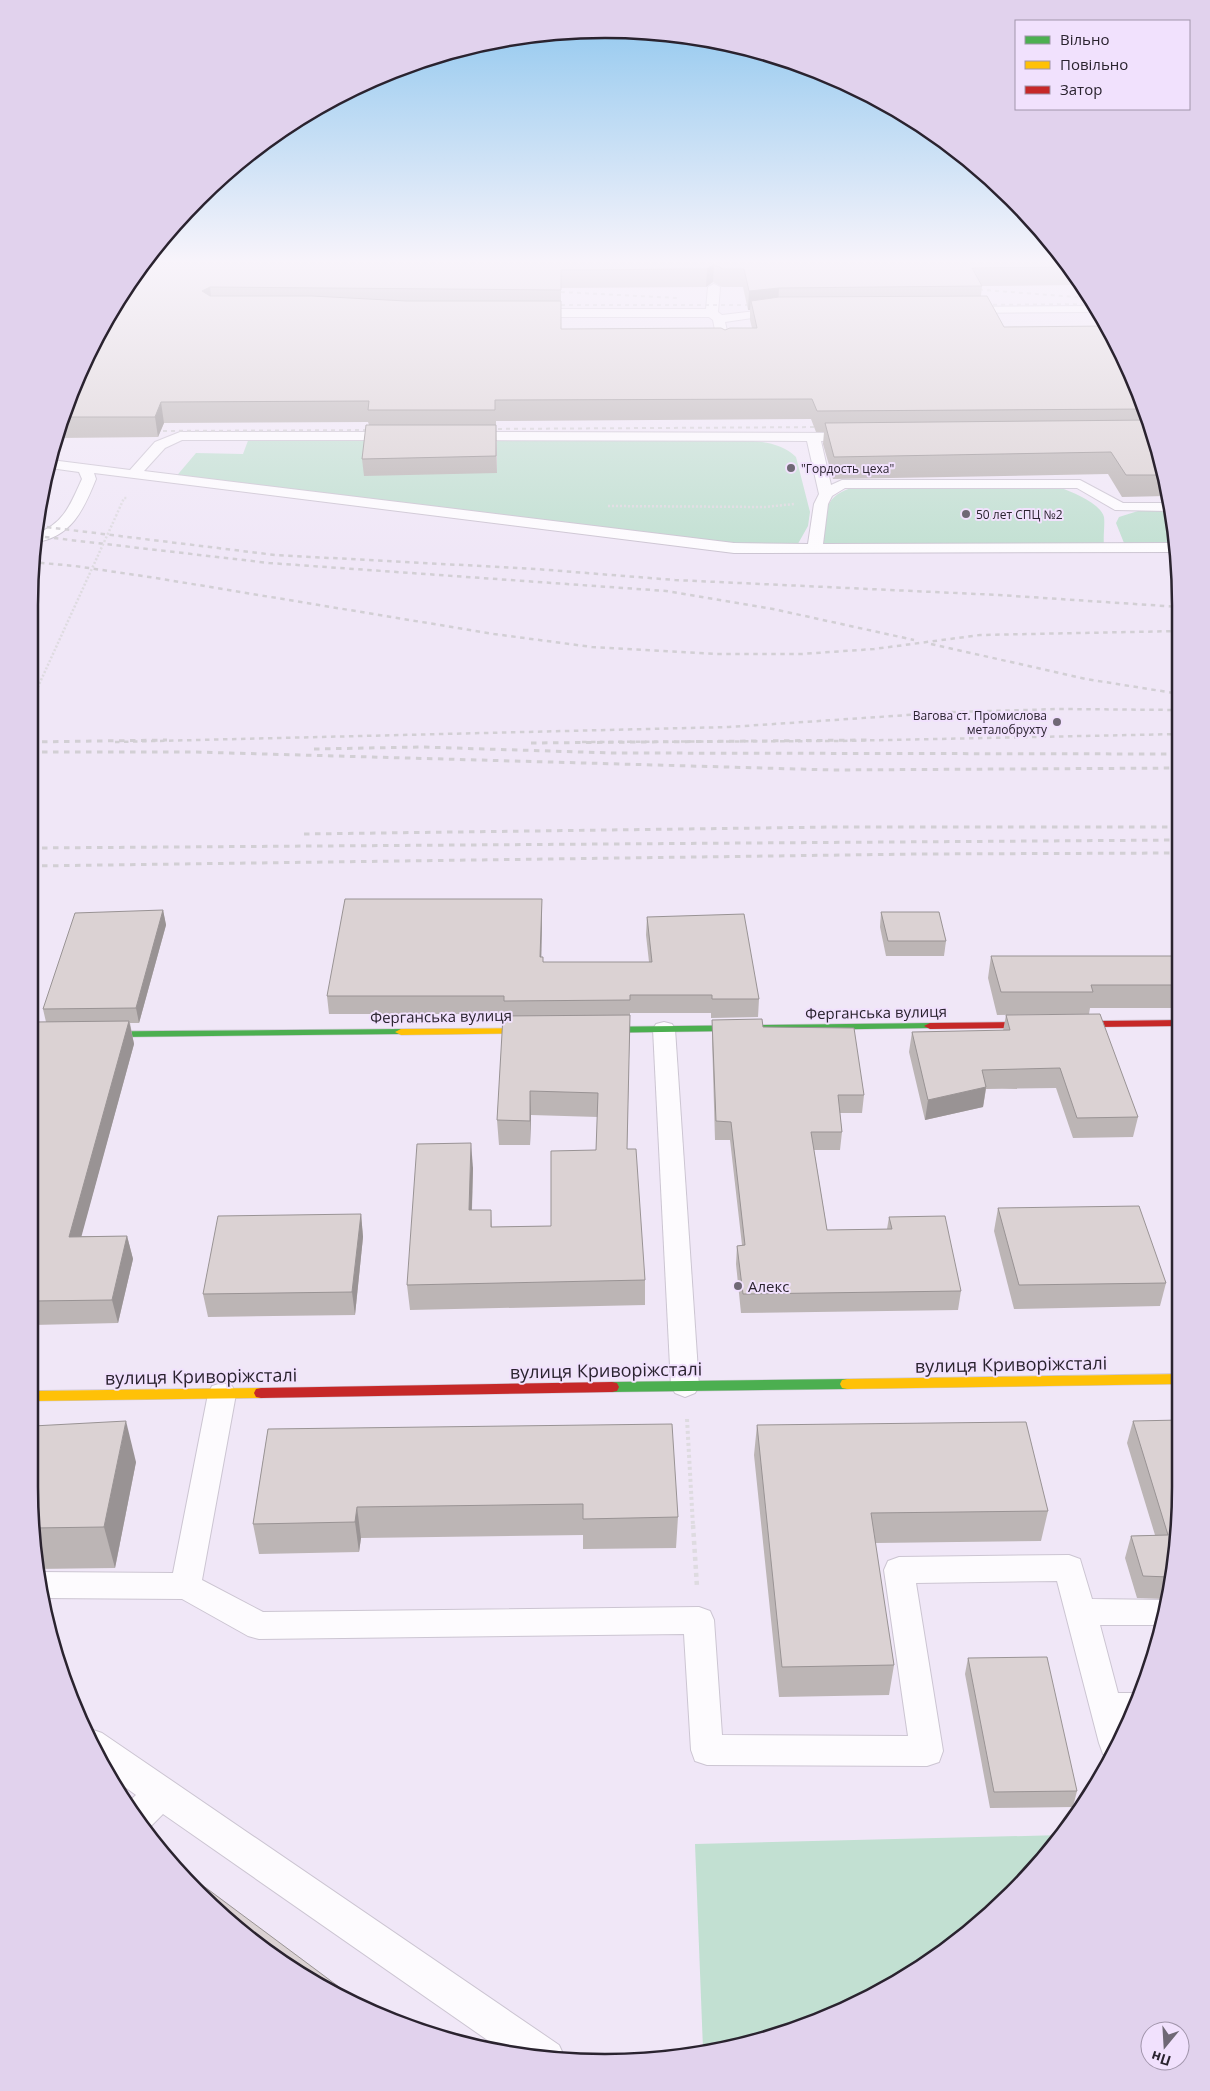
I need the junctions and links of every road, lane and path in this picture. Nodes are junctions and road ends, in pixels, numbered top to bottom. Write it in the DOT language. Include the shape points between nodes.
graph roads {
  1 [pos="410,436"];
  2 [pos="449,436"];
  3 [pos="813,437"];
  4 [pos="871,437"];
  5 [pos="55,465"];
  6 [pos="84,468"];
  7 [pos="134,474"];
  8 [pos="826,494"];
  9 [pos="124,498"];
  10 [pos="1164,507"];
  11 [pos="42,536"];
  12 [pos="1169,548"];
  13 [pos="815,549"];
  14 [pos="38,685"];
  15 [pos="1172,1024"];
  16 [pos="664,1029"];
  17 [pos="555,1030"];
  18 [pos="585,1030"];
  19 [pos="38,1035"];
  20 [pos="1172,1379"];
  21 [pos="685,1386"];
  22 [pos="222,1394"];
  23 [pos="38,1396"];
  24 [pos="46,1585"];
  25 [pos="186,1586"];
  26 [pos="1080,1612"];
  27 [pos="1158,1612"];
  28 [pos="699,1620"];
  29 [pos="1119,1708"];
  30 [pos="1116,1732"];
  31 [pos="106,1755"];
  32 [pos="160,1793"];
  33 [pos="141,1812"];
  34 [pos="533,2049"];
  1 -- 7 [label="lane" via="180,436 160,445"];
  2 -- 3 [label="lane"];
  3 -- 4 [label="lane"];
  3 -- 8 [label="lane"];
  5 -- 6 [label="lane"];
  6 -- 7 [label="lane"];
  6 -- 11 [label="lane" via="89,479 73,518"];
  7 -- 13 [label="lane" via="734,548"];
  8 -- 10 [label="lane" via="842,484 1080,484 1120,507"];
  8 -- 13 [label="lane" via="821,504"];
  9 -- 14 [label="path, bridge"];
  12 -- 13 [label="lane"];
  15 -- 16 [label="street, Ферганська вулиця"];
  16 -- 18 [label="street, Ферганська вулиця"];
  16 -- 21 [label="lane"];
  17 -- 19 [label="street, Ферганська вулиця"];
  20 -- 21 [label="street, вулиця Криворіжсталі"];
  21 -- 22 [label="street, вулиця Криворіжсталі"];
  21 -- 28 [label="path"];
  22 -- 23 [label="street, вулиця Криворіжсталі"];
  22 -- 25 [label="lane"];
  24 -- 25 [label="lane"];
  25 -- 28 [label="lane" via="259,1626"];
  26 -- 27 [label="lane"];
  26 -- 28 [label="lane" via="1069,1568 899,1570 927,1751 707,1750"];
  26 -- 29 [label="lane"];
  29 -- 30 [label="lane"];
  31 -- 32 [label="lane"];
  32 -- 33 [label="lane"];
  32 -- 34 [label="lane"];
}
